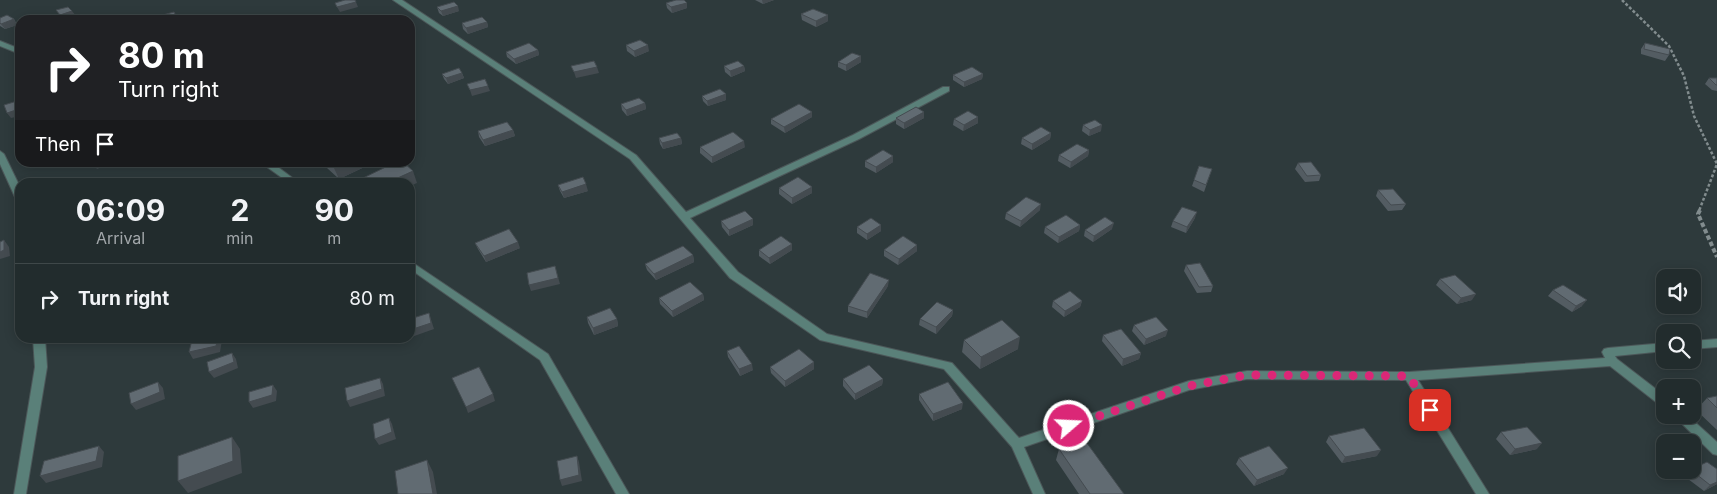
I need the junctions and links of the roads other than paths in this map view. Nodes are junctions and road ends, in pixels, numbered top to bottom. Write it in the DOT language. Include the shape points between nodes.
graph roads {
  1 [pos="398,0"];
  2 [pos="0,43"];
  3 [pos="15,50"];
  4 [pos="946,89"];
  5 [pos="0,154"];
  6 [pos="271,167"];
  7 [pos="287,178"];
  8 [pos="15,186"];
  9 [pos="684,217"];
  10 [pos="415,267"];
  11 [pos="39,343"];
  12 [pos="1717,343"];
  13 [pos="1701,344"];
  14 [pos="1656,348"];
  15 [pos="1612,362"];
  16 [pos="1409,376"];
  17 [pos="1656,396"];
  18 [pos="1689,424"];
  19 [pos="1018,444"];
  20 [pos="1717,450"];
  21 [pos="20,494"];
  22 [pos="623,494"];
  23 [pos="1040,494"];
  24 [pos="1483,494"];
  1 -- 9 [label="street" via="633,157"];
  2 -- 3 [label="street"];
  4 -- 9 [label="street" via="856,137"];
  5 -- 8 [label="street"];
  6 -- 7 [label="street"];
  9 -- 19 [label="street" via="734,275 824,336 948,366"];
  10 -- 22 [label="street" via="544,357"];
  11 -- 21 [label="street" via="41,367"];
  12 -- 13 [label="street"];
  14 -- 15 [label="street" via="1608,352"];
  15 -- 16 [label="street"];
  15 -- 17 [label="street"];
  16 -- 19 [label="street" via="1247,375 1189,386"];
  16 -- 24 [label="street"];
  18 -- 20 [label="street"];
  19 -- 23 [label="street"];
}
